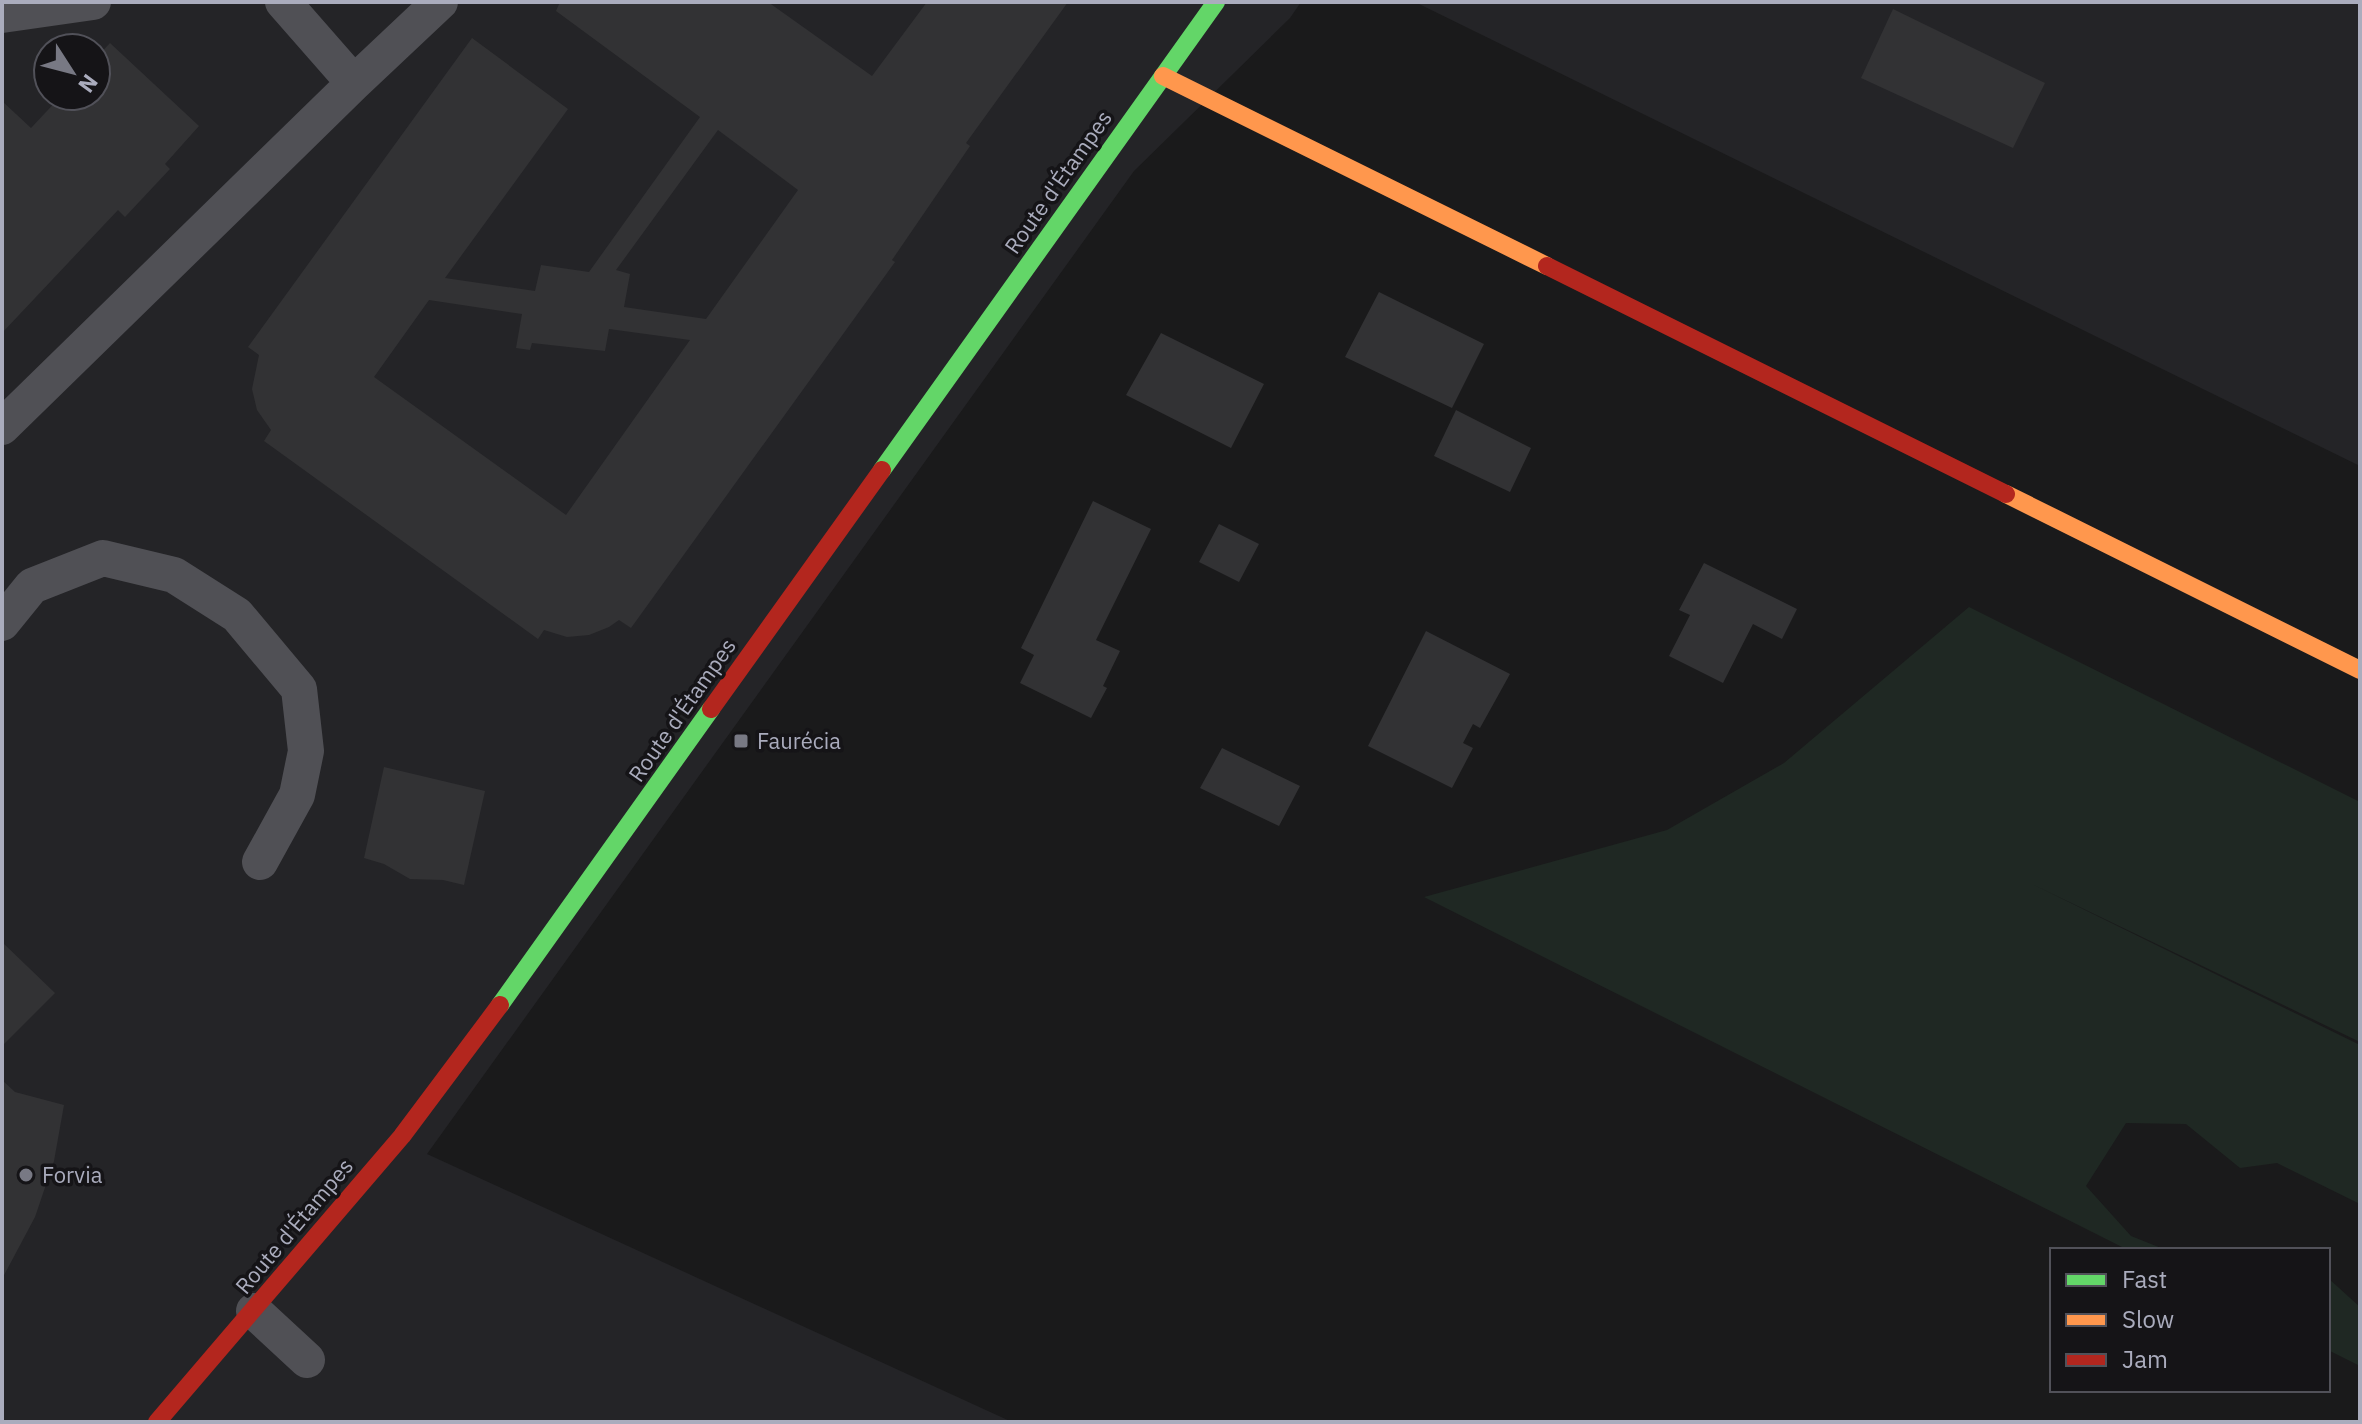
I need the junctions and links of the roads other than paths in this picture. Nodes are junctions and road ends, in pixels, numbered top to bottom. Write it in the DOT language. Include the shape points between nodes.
graph roads {
  1 [pos="93,2"];
  2 [pos="283,2"];
  3 [pos="440,2"];
  4 [pos="1216,2"];
  5 [pos="2,15"];
  6 [pos="1163,76"];
  7 [pos="354,83"];
  8 [pos="2,427"];
  9 [pos="2,623"];
  10 [pos="2360,670"];
  11 [pos="260,862"];
  12 [pos="254,1311"];
  13 [pos="307,1360"];
  14 [pos="157,1422"];
  1 -- 5 [label="lane"];
  2 -- 7 [label="lane"];
  3 -- 7 [label="lane"];
  4 -- 6 [label="main road, Route d'Étampes"];
  6 -- 10 [label="main road"];
  6 -- 12 [label="main road, Route d'Étampes" via="480,1033 402,1136"];
  7 -- 8 [label="lane"];
  9 -- 11 [label="lane" via="32,586 103,558 174,575 237,615 299,689 306,751 297,795"];
  12 -- 13 [label="lane"];
  12 -- 14 [label="main road, Route d'Étampes"];
}
